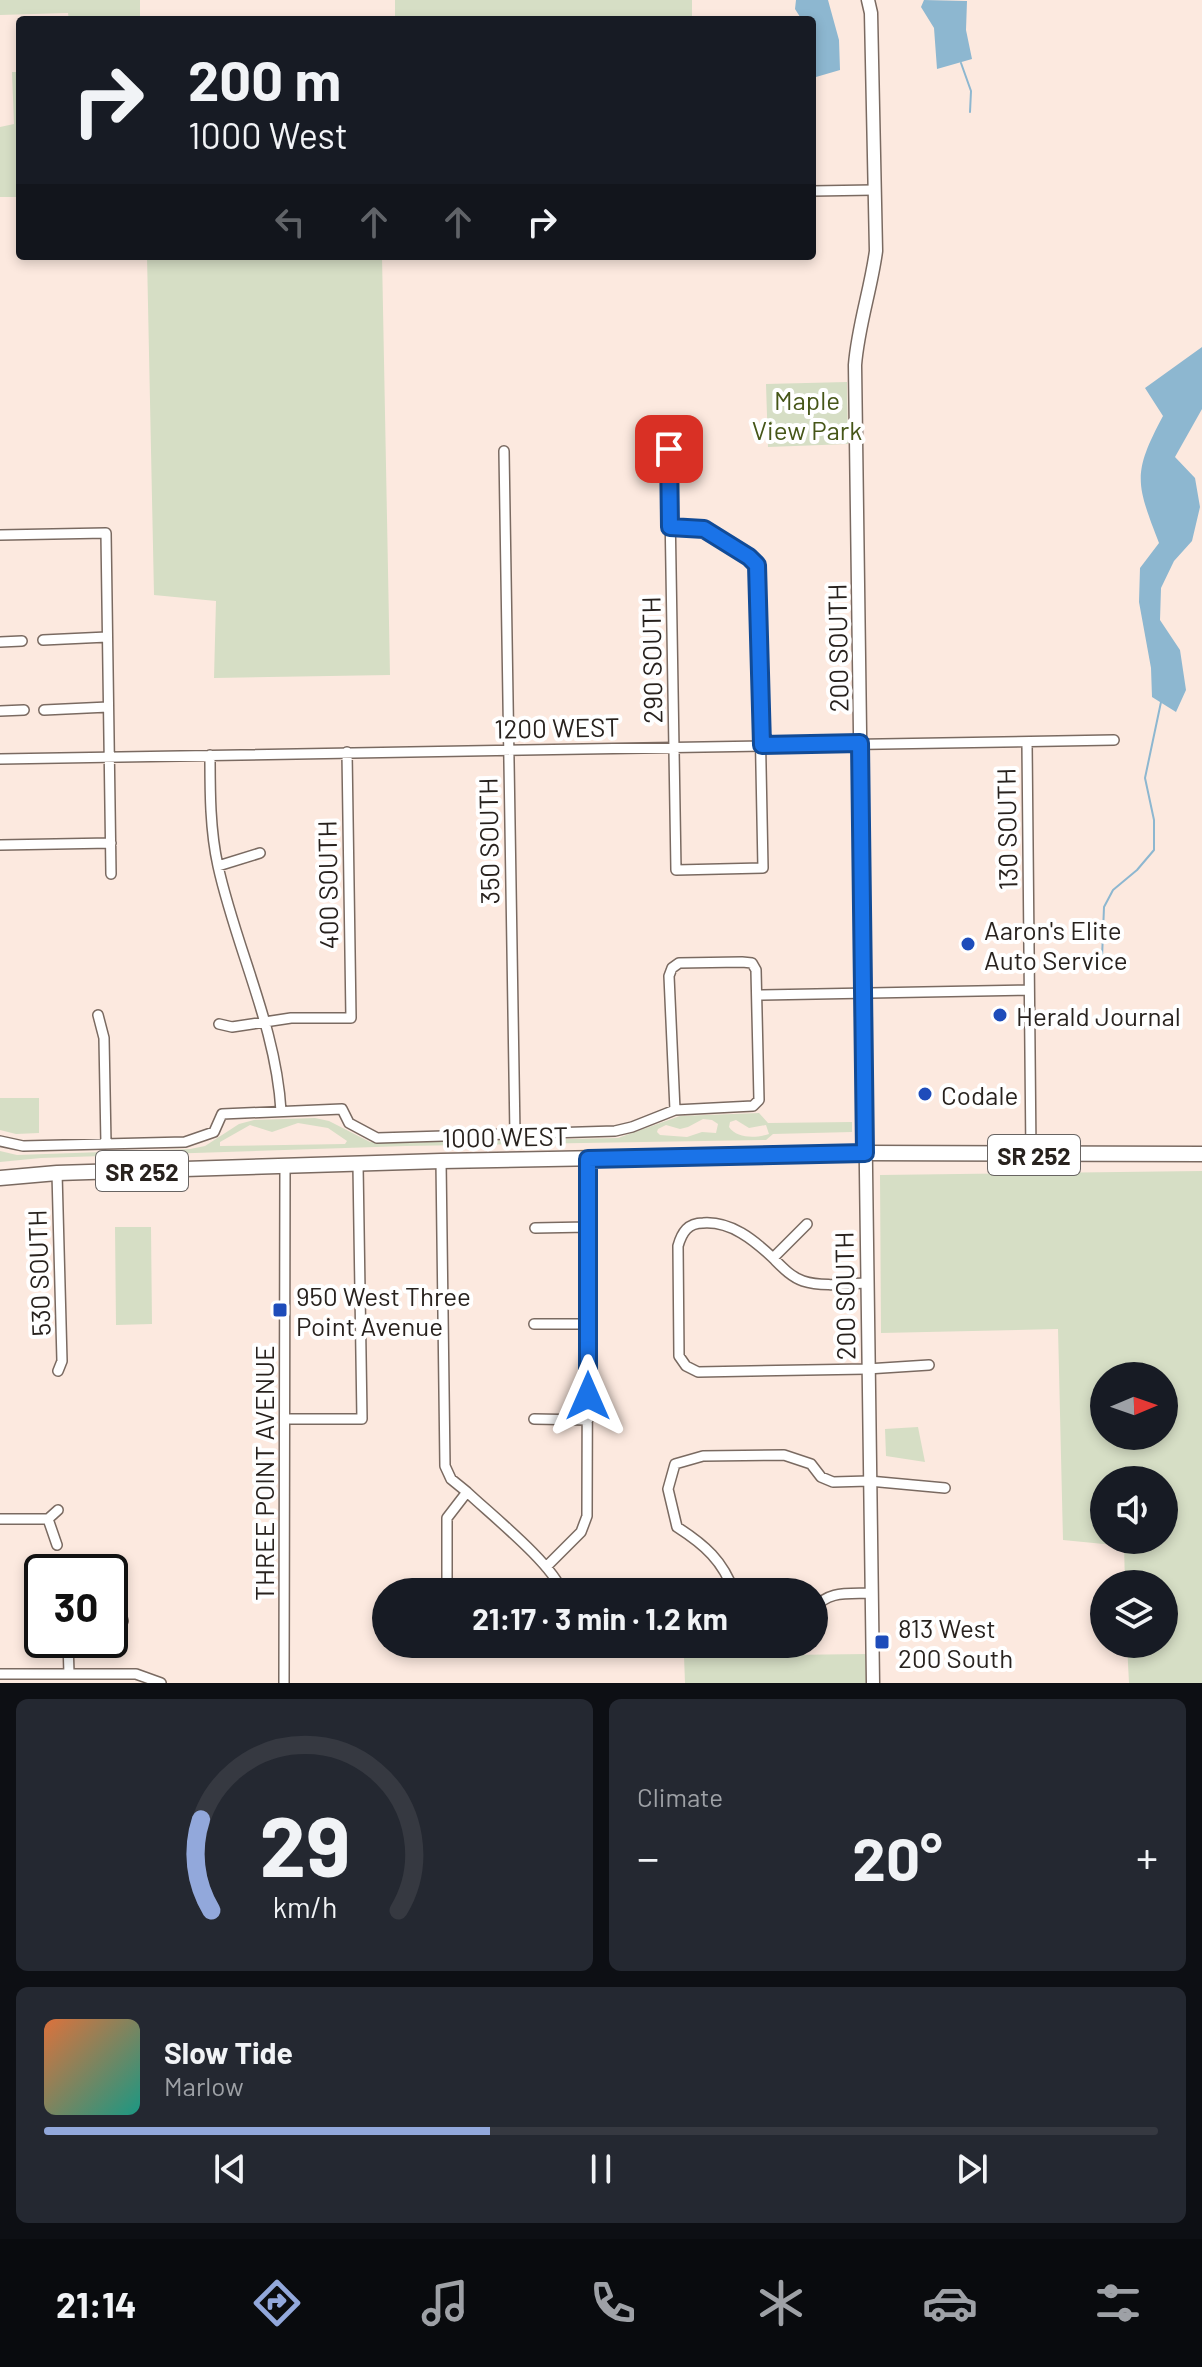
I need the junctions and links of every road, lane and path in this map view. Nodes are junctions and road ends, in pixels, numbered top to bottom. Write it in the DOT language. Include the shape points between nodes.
graph roads {
  1 [pos="868,0"];
  2 [pos="874,190"];
  3 [pos="816,191"];
  4 [pos="669,449"];
  5 [pos="504,451"];
  6 [pos="670,527"];
  7 [pos="0,535"];
  8 [pos="107,637"];
  9 [pos="43,640"];
  10 [pos="22,641"];
  11 [pos="0,642"];
  12 [pos="108,707"];
  13 [pos="24,710"];
  14 [pos="44,710"];
  15 [pos="0,711"];
  16 [pos="1114,740"];
  17 [pos="1027,742"];
  18 [pos="860,743"];
  19 [pos="762,745"];
  20 [pos="675,747"];
  21 [pos="509,749"];
  22 [pos="347,752"];
  23 [pos="210,755"];
  24 [pos="109,756"];
  25 [pos="0,759"];
  26 [pos="111,843"];
  27 [pos="0,845"];
  28 [pos="260,853"];
  29 [pos="218,866"];
  30 [pos="111,874"];
  31 [pos="1029,990"];
  32 [pos="863,992"];
  33 [pos="758,995"];
  34 [pos="98,1015"];
  35 [pos="219,1024"];
  36 [pos="265,1024"];
  37 [pos="675,1110"];
  38 [pos="281,1111"];
  39 [pos="515,1135"];
  40 [pos="0,1141"];
  41 [pos="106,1144"];
  42 [pos="865,1153"];
  43 [pos="1202,1154"];
  44 [pos="1031,1155"];
  45 [pos="588,1159"];
  46 [pos="441,1161"];
  47 [pos="358,1165"];
  48 [pos="285,1167"];
  49 [pos="57,1173"];
  50 [pos="0,1178"];
  51 [pos="807,1224"];
  52 [pos="588,1227"];
  53 [pos="535,1228"];
  54 [pos="773,1258"];
  55 [pos="865,1283"];
  56 [pos="534,1324"];
  57 [pos="588,1324"];
  58 [pos="929,1365"];
  59 [pos="867,1369"];
  60 [pos="58,1371"];
  61 [pos="285,1419"];
  62 [pos="534,1419"];
  63 [pos="588,1420"];
  64 [pos="869,1481"];
  65 [pos="945,1488"];
  66 [pos="467,1492"];
  67 [pos="58,1510"];
  68 [pos="0,1519"];
  69 [pos="48,1519"];
  70 [pos="57,1545"];
  71 [pos="546,1567"];
  72 [pos="447,1578"];
  73 [pos="555,1578"];
  74 [pos="729,1578"];
  75 [pos="871,1593"];
  76 [pos="828,1596"];
  77 [pos="69,1658"];
  78 [pos="0,1674"];
  79 [pos="69,1674"];
  80 [pos="161,1683"];
  81 [pos="284,1683"];
  82 [pos="873,1683"];
  1 -- 2 [label="street, 200 SOUTH"];
  2 -- 3 [label="street"];
  2 -- 18 [label="street, 200 SOUTH" via="876,251 855,365"];
  4 -- 6 [label="street, 290 SOUTH"];
  5 -- 21 [label="street, 350 SOUTH"];
  6 -- 19 [label="street" via="704,529 757,565"];
  6 -- 20 [label="street, 290 SOUTH"];
  7 -- 8 [label="street" via="106,533"];
  8 -- 9 [label="street"];
  8 -- 12 [label="street"];
  10 -- 11 [label="street"];
  12 -- 14 [label="street"];
  12 -- 24 [label="street"];
  13 -- 15 [label="street"];
  16 -- 17 [label="street, 1200 WEST"];
  17 -- 18 [label="street, 1200 WEST"];
  17 -- 31 [label="street, 130 SOUTH"];
  18 -- 19 [label="street, 1200 WEST"];
  18 -- 32 [label="street, 200 SOUTH"];
  19 -- 20 [label="street, 1200 WEST"];
  19 -- 20 [label="street, 290 SOUTH" via="763,868 676,870"];
  20 -- 21 [label="street, 1200 WEST"];
  21 -- 22 [label="street, 1200 WEST"];
  21 -- 39 [label="street, 350 SOUTH"];
  22 -- 23 [label="street, 1200 WEST"];
  22 -- 36 [label="street, 400 SOUTH" via="351,1018 291,1018"];
  23 -- 24 [label="street, 1200 WEST"];
  23 -- 29 [label="street"];
  24 -- 25 [label="street, 1200 WEST"];
  24 -- 26 [label="street"];
  26 -- 27 [label="street"];
  26 -- 30 [label="street"];
  28 -- 29 [label="street"];
  29 -- 36 [label="street"];
  31 -- 32 [label="street"];
  31 -- 44 [label="street, 130 SOUTH"];
  32 -- 33 [label="street"];
  32 -- 42 [label="street, 200 SOUTH"];
  33 -- 37 [label="street" via="759,1100 753,1106"];
  33 -- 37 [label="street" via="752,963 679,963 672,968"];
  34 -- 41 [label="street" via="104,1038"];
  35 -- 36 [label="street"];
  36 -- 38 [label="street" via="276,1061"];
  37 -- 39 [label="street" via="615,1131"];
  38 -- 39 [label="street" via="342,1109 349,1123 377,1138"];
  38 -- 41 [label="street" via="222,1114 214,1132 185,1142"];
  40 -- 41 [label="street" via="23,1146"];
  42 -- 44 [label="main road, 1000 WEST / SR 252"];
  42 -- 45 [label="main road, 1000 WEST / SR 252"];
  42 -- 55 [label="street, 200 SOUTH"];
  43 -- 44 [label="main road, 1000 WEST / SR 252"];
  45 -- 46 [label="main road, 1000 WEST / SR 252"];
  45 -- 52 [label="street"];
  46 -- 47 [label="main road, 1000 WEST / SR 252"];
  46 -- 66 [label="street" via="445,1466"];
  47 -- 48 [label="main road, 1000 WEST / SR 252"];
  47 -- 61 [label="street" via="362,1419"];
  48 -- 49 [label="main road, 1000 WEST / SR 252"];
  48 -- 61 [label="street, THREE POINT AVENUE"];
  49 -- 50 [label="main road, 1000 WEST / SR 252"];
  49 -- 60 [label="street, 530 SOUTH" via="62,1361"];
  51 -- 54 [label="street"];
  52 -- 53 [label="street"];
  52 -- 57 [label="street"];
  54 -- 55 [label="street" via="802,1281"];
  54 -- 59 [label="street" via="722,1224 693,1224 682,1232 679,1356 686,1366 698,1372"];
  55 -- 59 [label="street, 200 SOUTH"];
  56 -- 57 [label="street"];
  57 -- 63 [label="street"];
  58 -- 59 [label="street"];
  59 -- 64 [label="street, 200 SOUTH"];
  61 -- 81 [label="street, THREE POINT AVENUE"];
  62 -- 63 [label="street"];
  63 -- 71 [label="street" via="585,1524"];
  64 -- 65 [label="street"];
  64 -- 74 [label="street" via="833,1482 811,1464 784,1455 703,1456 675,1464 668,1489 677,1527 716,1557"];
  64 -- 75 [label="street, 200 SOUTH"];
  66 -- 71 [label="street"];
  66 -- 72 [label="street" via="447,1518"];
  67 -- 69 [label="street"];
  68 -- 69 [label="street"];
  69 -- 70 [label="street"];
  71 -- 73 [label="street"];
  75 -- 76 [label="street"];
  75 -- 82 [label="street, 200 SOUTH"];
  77 -- 79 [label="street"];
  78 -- 79 [label="street"];
  79 -- 80 [label="street" via="136,1674"];
}
